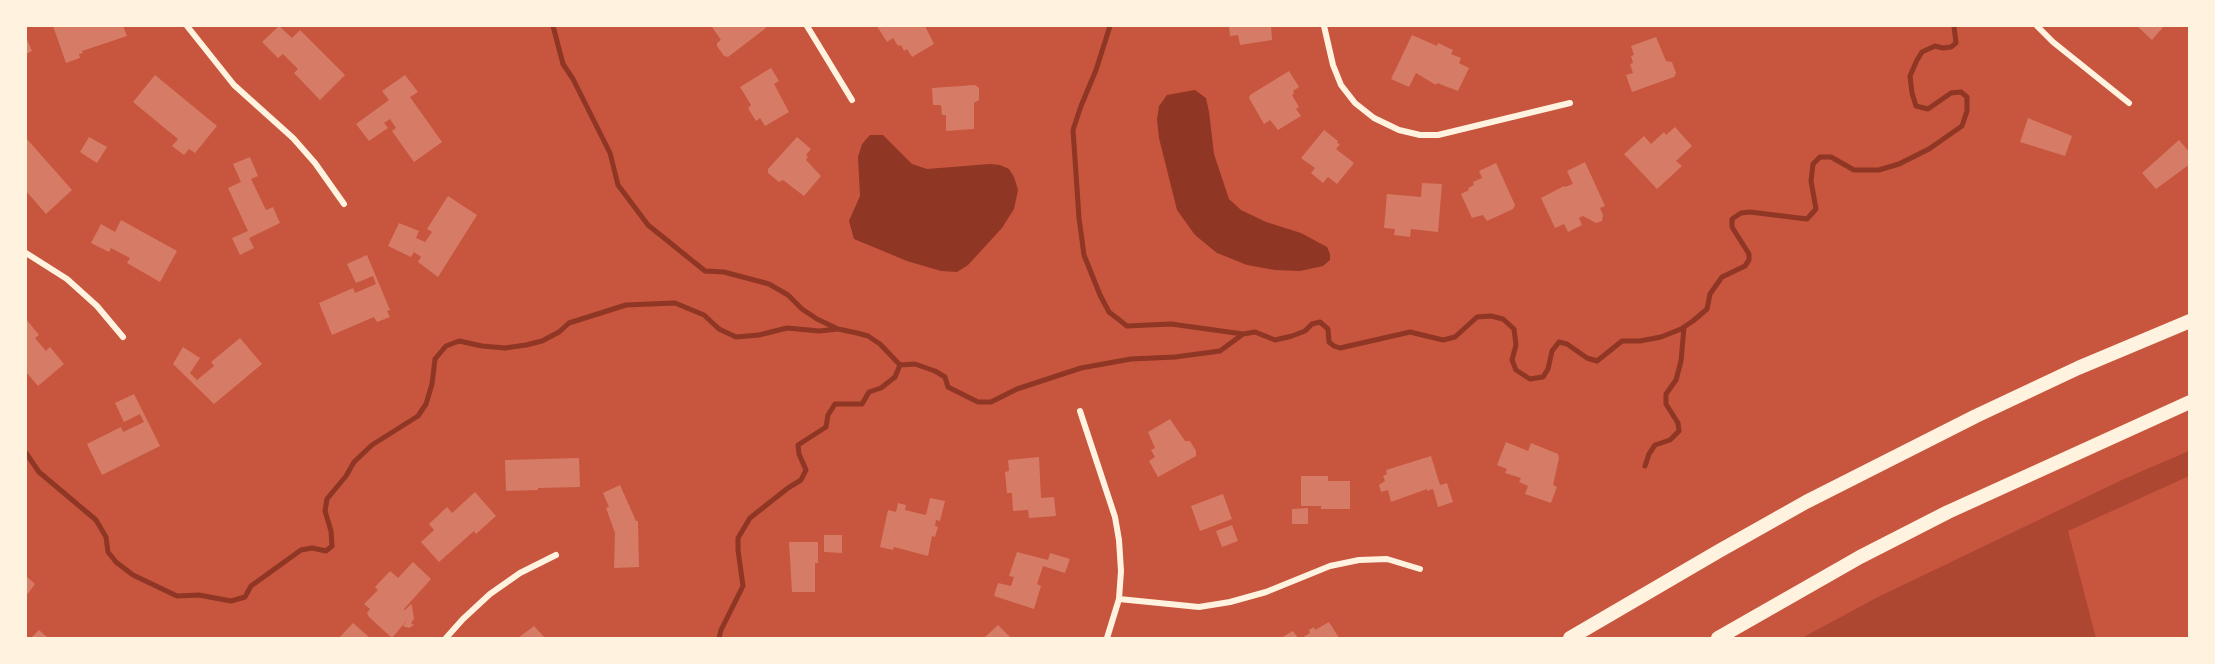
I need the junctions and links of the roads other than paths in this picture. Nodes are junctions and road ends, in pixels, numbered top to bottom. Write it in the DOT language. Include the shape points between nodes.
graph roads {
  1 [pos="187,26"];
  2 [pos="807,26"];
  3 [pos="1324,26"];
  4 [pos="2037,26"];
  5 [pos="852,100"];
  6 [pos="2129,103"];
  7 [pos="1570,104"];
  8 [pos="344,204"];
  9 [pos="26,253"];
  10 [pos="2190,321"];
  11 [pos="123,337"];
  12 [pos="2190,402"];
  13 [pos="1080,411"];
  14 [pos="556,555"];
  15 [pos="1420,569"];
  16 [pos="1119,599"];
  17 [pos="446,639"];
  18 [pos="1107,639"];
  19 [pos="1570,639"];
  20 [pos="1718,639"];
  1 -- 8 [label="street" via="234,85 293,138"];
  2 -- 5 [label="street"];
  3 -- 7 [label="street" via="1341,85 1374,118 1399,130 1438,135"];
  4 -- 6 [label="street"];
  9 -- 11 [label="street" via="67,279"];
  10 -- 19 [label="highway" via="1976,416 1806,502"];
  12 -- 20 [label="highway" via="1948,512"];
  13 -- 16 [label="street" via="1119,540"];
  14 -- 17 [label="street" via="490,594"];
  15 -- 16 [label="street" via="1386,560 1359,560 1330,566 1266,592 1199,607"];
  16 -- 18 [label="street"];
}
